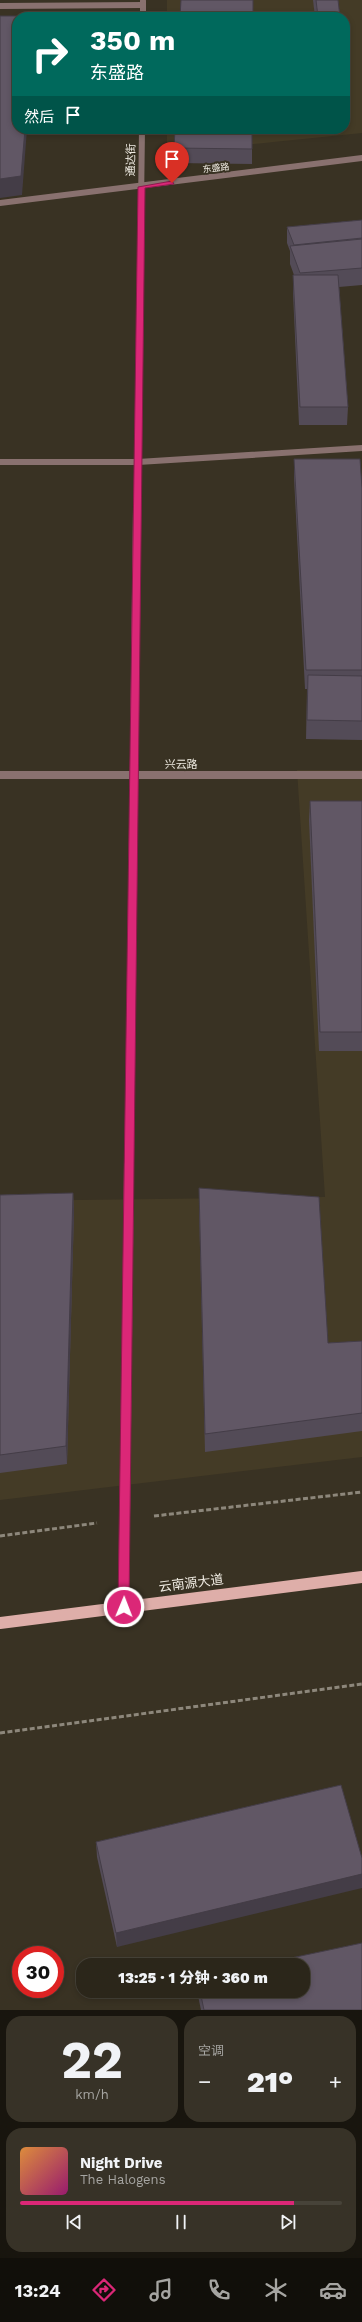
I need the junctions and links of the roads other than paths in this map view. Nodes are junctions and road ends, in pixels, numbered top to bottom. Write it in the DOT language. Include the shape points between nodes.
graph roads {
  1 [pos="143,3"];
  2 [pos="0,6"];
  3 [pos="142,134"];
  4 [pos="362,158"];
  5 [pos="141,187"];
  6 [pos="0,203"];
  7 [pos="362,448"];
  8 [pos="0,462"];
  9 [pos="138,462"];
  10 [pos="0,775"];
  11 [pos="134,775"];
  12 [pos="362,775"];
  13 [pos="362,1577"];
  14 [pos="124,1607"];
  15 [pos="0,1623"];
  1 -- 2 [label="street"];
  3 -- 5 [label="street, 通达街"];
  4 -- 5 [label="street, 东盛路"];
  5 -- 6 [label="street, 东盛路"];
  5 -- 9 [label="street, 通达街"];
  7 -- 9 [label="street"];
  8 -- 9 [label="street"];
  9 -- 11 [label="street, 通达街"];
  10 -- 11 [label="street, 兴云路"];
  11 -- 12 [label="street, 兴云路"];
  11 -- 14 [label="street, 通达街"];
  13 -- 14 [label="main road, 云南源大道"];
  14 -- 15 [label="main road, 云南源大道"];
}
